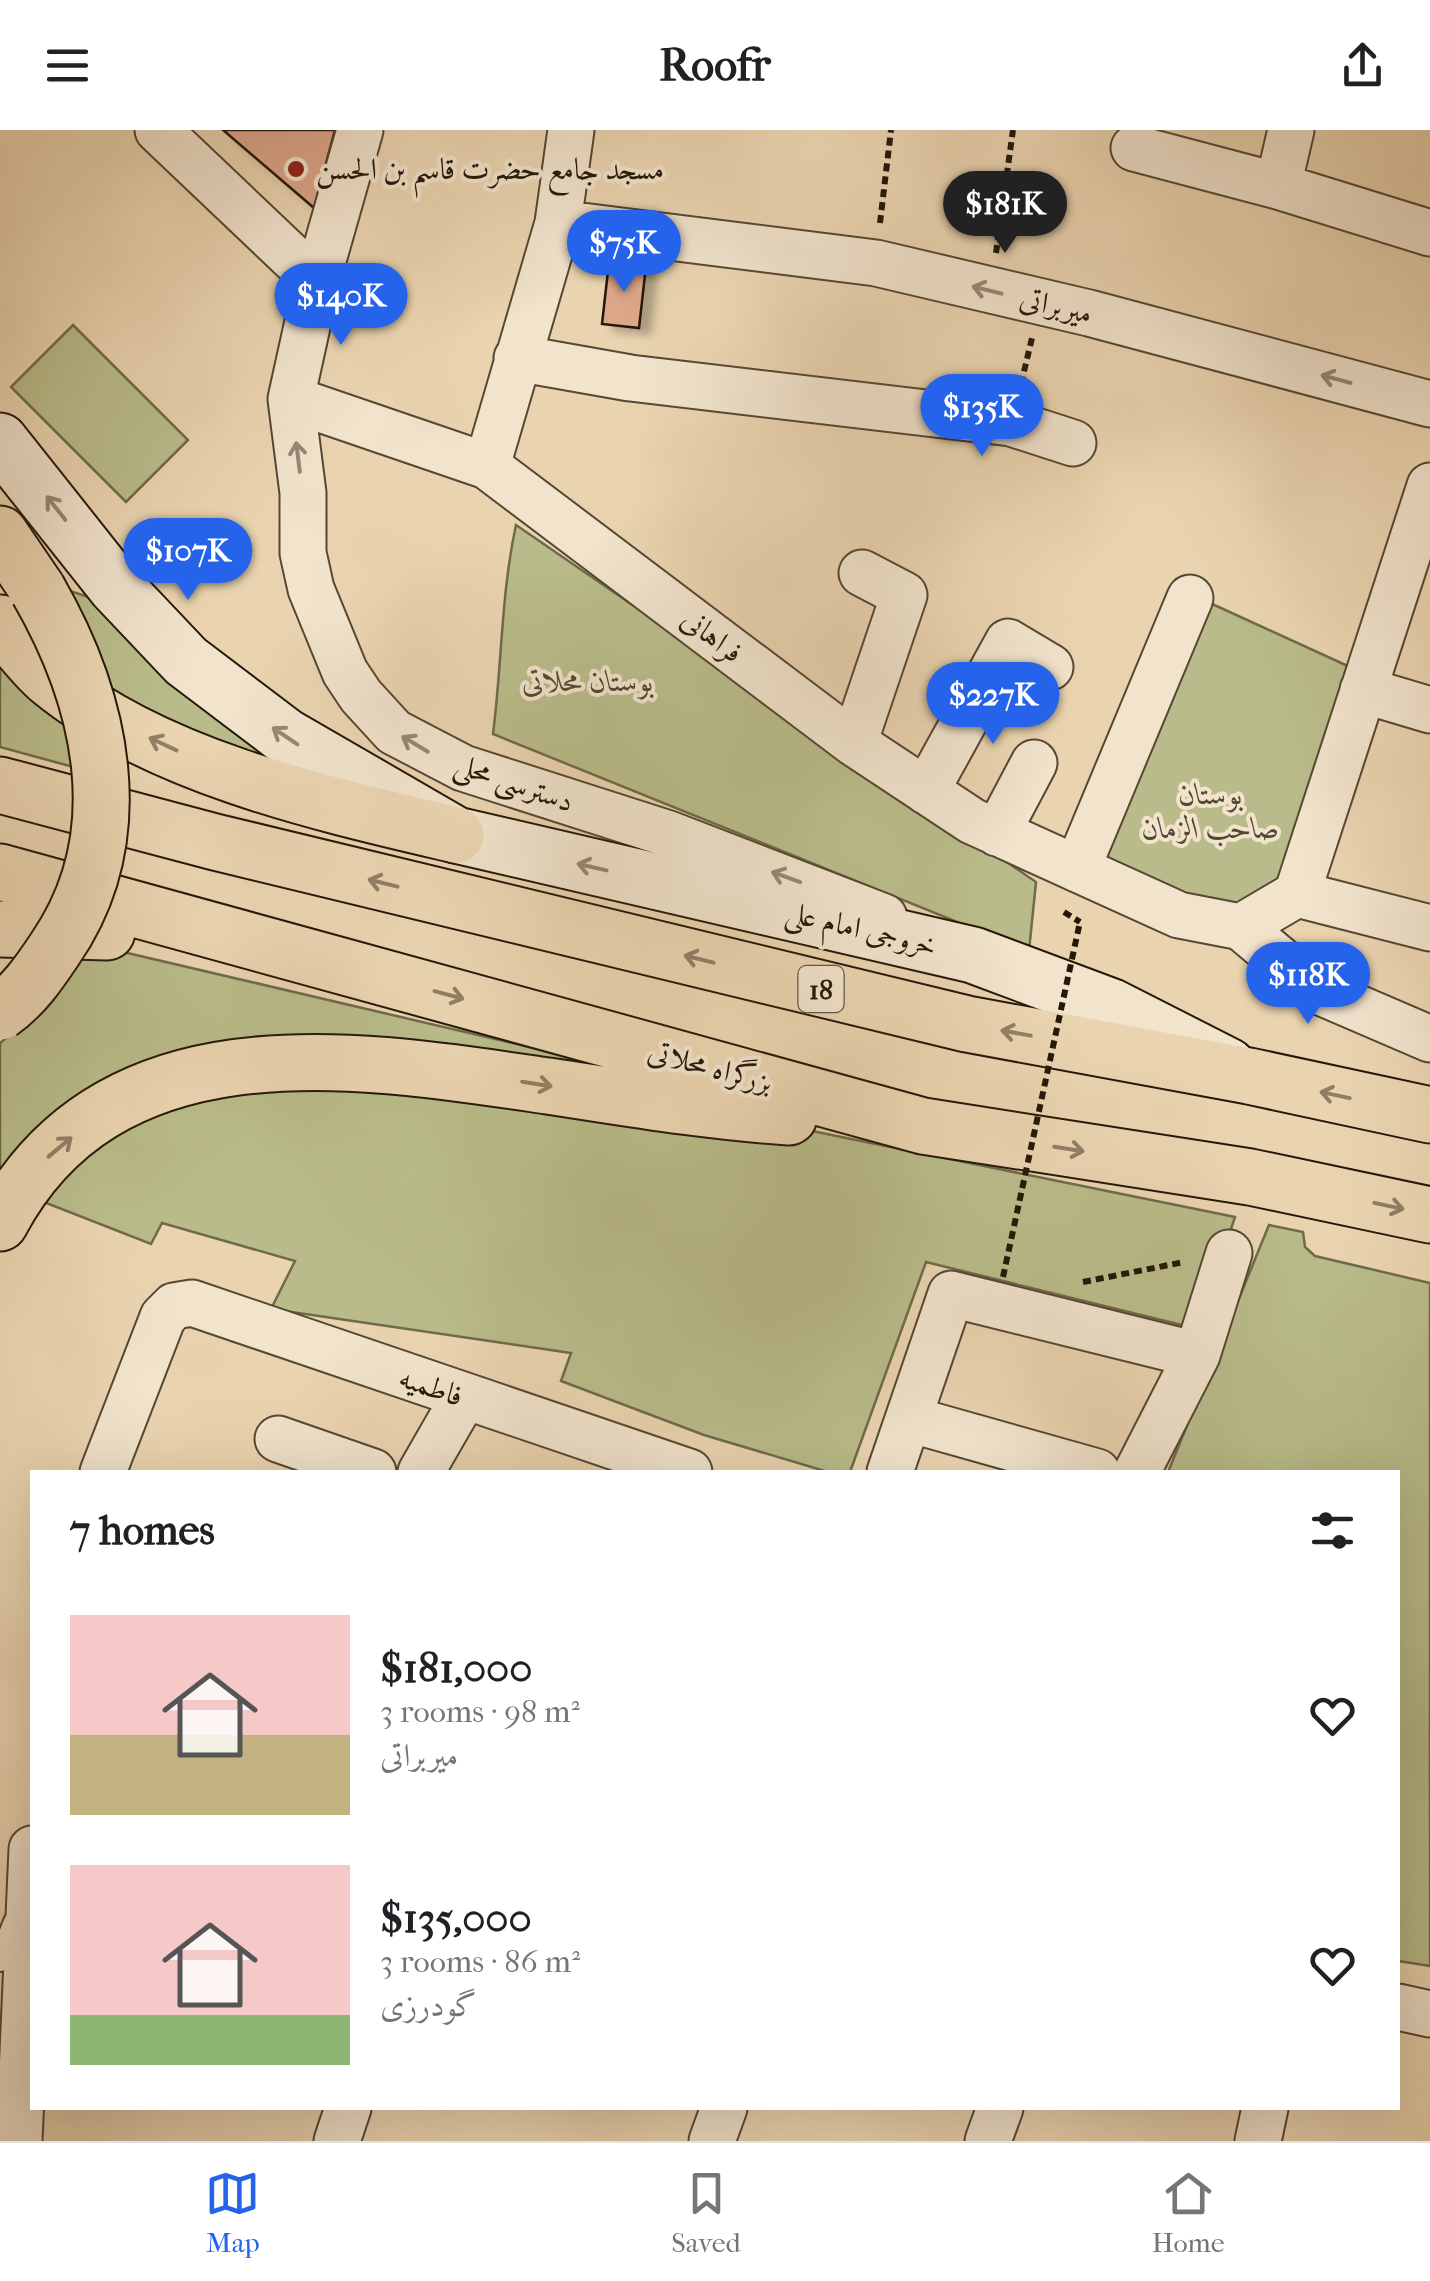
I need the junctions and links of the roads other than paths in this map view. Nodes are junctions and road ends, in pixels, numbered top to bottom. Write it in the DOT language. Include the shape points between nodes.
graph roads {
  1 [pos="158,130"];
  2 [pos="360,130"];
  3 [pos="570,130"];
  4 [pos="1291,130"];
  5 [pos="1163,145"];
  6 [pos="1278,186"];
  7 [pos="558,222"];
  8 [pos="1430,233"];
  9 [pos="317,282"];
  10 [pos="517,358"];
  11 [pos="291,398"];
  12 [pos="1430,404"];
  13 [pos="0,442"];
  14 [pos="1072,443"];
  15 [pos="488,466"];
  16 [pos="1430,486"];
  17 [pos="0,534"];
  18 [pos="1422,534"];
  19 [pos="862,572"];
  20 [pos="1190,598"];
  21 [pos="19,606"];
  22 [pos="1050,666"];
  23 [pos="1363,690"];
  24 [pos="1430,710"];
  25 [pos="854,743"];
  26 [pos="1034,763"];
  27 [pos="0,785"];
  28 [pos="926,791"];
  29 [pos="998,833"];
  30 [pos="456,836"];
  31 [pos="0,872"];
  32 [pos="1070,890"];
  33 [pos="1296,894"];
  34 [pos="1241,927"];
  35 [pos="1430,928"];
  36 [pos="0,929"];
  37 [pos="230,935"];
  38 [pos="973,955"];
  39 [pos="0,1012"];
  40 [pos="1430,1040"];
  41 [pos="1248,1076"];
  42 [pos="1430,1116"];
  43 [pos="923,1126"];
  44 [pos="1430,1215"];
  45 [pos="0,1224"];
  46 [pos="1229,1253"];
  47 [pos="1197,1355"];
  48 [pos="464,1399"];
  49 [pos="909,1419"];
  50 [pos="278,1439"];
  51 [pos="104,1470"];
  52 [pos="367,1470"];
  53 [pos="423,1470"];
  54 [pos="683,1470"];
  55 [pos="891,1470"];
  56 [pos="1090,1470"];
  57 [pos="1137,1470"];
  58 [pos="30,1869"];
  59 [pos="30,1889"];
  60 [pos="0,1960"];
  61 [pos="1400,2007"];
  62 [pos="1430,2014"];
  63 [pos="347,2110"];
  64 [pos="723,2110"];
  65 [pos="999,2110"];
  66 [pos="1266,2110"];
  67 [pos="19,2141"];
  68 [pos="337,2141"];
  69 [pos="712,2141"];
  70 [pos="988,2141"];
  71 [pos="1258,2141"];
  1 -- 9 [label="street"];
  2 -- 9 [label="street"];
  3 -- 7 [label="street"];
  4 -- 6 [label="street"];
  5 -- 6 [label="street"];
  6 -- 8 [label="street"];
  7 -- 10 [label="street"];
  12 -- 7 [label="street, میربراتی, one-way" via="876,263"];
  9 -- 11 [label="street"];
  10 -- 14 [label="street" via="1011,424"];
  10 -- 15 [label="street"];
  11 -- 15 [label="street, فراهانی"];
  38 -- 11 [label="street, دسترسی محلی, one-way" via="795,880 463,768 394,732 346,672 312,589 303,553"];
  30 -- 13 [label="main road, خروجی امام علی, one-way" via="285,736 186,662 115,586"];
  15 -- 25 [label="street, فراهانی"];
  16 -- 18 [label="street"];
  17 -- 21 [label="highway"];
  18 -- 23 [label="street"];
  19 -- 25 [label="street" via="904,595"];
  20 -- 32 [label="street"];
  30 -- 21 [label="highway, one-way" via="274,789 132,730 50,680"];
  21 -- 39 [label="highway, bridge" via="68,642 98,732 104,788 93,870 76,918 18,998"];
  22 -- 28 [label="street" via="1008,642"];
  23 -- 24 [label="street"];
  23 -- 33 [label="street"];
  25 -- 28 [label="street, فراهانی"];
  26 -- 29 [label="street"];
  41 -- 27 [label="highway, 18, one-way" via="967,1024"];
  28 -- 29 [label="street, فراهانی"];
  29 -- 32 [label="street, فراهانی"];
  38 -- 30 [label="main road, خروجی امام علی, one-way"];
  31 -- 37 [label="highway, بزرگراه محلاتی"];
  32 -- 34 [label="street, فراهانی"];
  33 -- 34 [label="street"];
  33 -- 35 [label="street"];
  34 -- 40 [label="street, فراهانی" via="1316,990"];
  36 -- 37 [label="highway"];
  37 -- 43 [label="highway, بزرگراه محلاتی, one-way"];
  38 -- 41 [label="main road, خروجی امام علی" via="1112,1007"];
  42 -- 41 [label="highway, 18, one-way"];
  43 -- 44 [label="highway, بزرگراه محلاتی, one-way" via="1250,1177"];
  45 -- 43 [label="highway, one-way" via="38,1166 86,1125 180,1078 277,1061 400,1063 761,1115"];
  46 -- 47 [label="street"];
  47 -- 49 [label="street" via="952,1294"];
  47 -- 57 [label="street"];
  48 -- 51 [label="street, فاطمیه" via="192,1303 174,1306 163,1316"];
  48 -- 53 [label="street"];
  48 -- 54 [label="street, فاطمیه"];
  49 -- 55 [label="street"];
  49 -- 56 [label="street"];
  50 -- 52 [label="street"];
  58 -- 60 [label="lane"];
  59 -- 67 [label="street"];
  61 -- 62 [label="street"];
  63 -- 68 [label="street"];
  64 -- 69 [label="street"];
  65 -- 70 [label="street"];
  66 -- 71 [label="street"];
}
